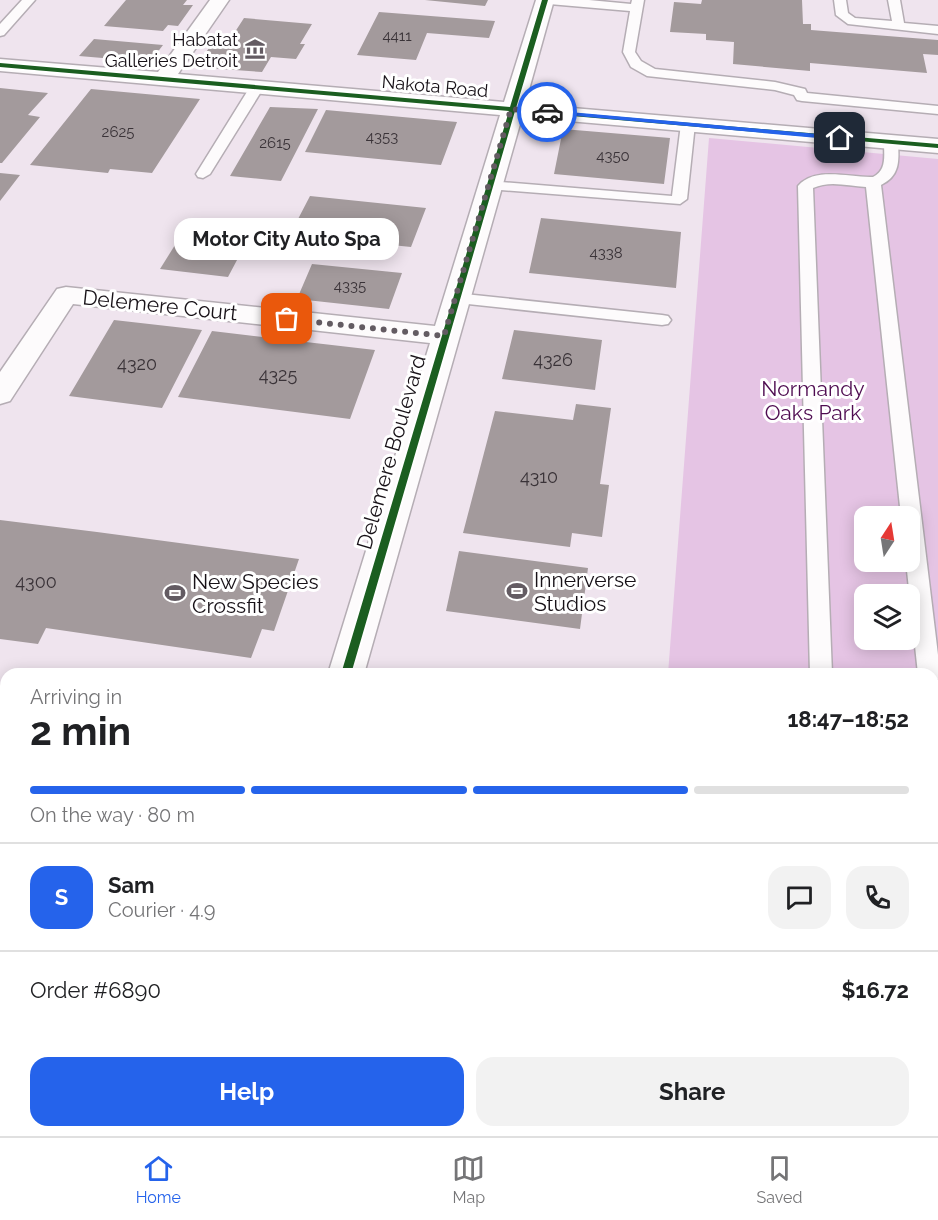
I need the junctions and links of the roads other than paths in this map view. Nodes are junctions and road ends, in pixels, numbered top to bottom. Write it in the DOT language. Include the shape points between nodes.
graph roads {
  1 [pos="29,0"];
  2 [pos="220,0"];
  3 [pos="547,0"];
  4 [pos="840,0"];
  5 [pos="894,0"];
  6 [pos="637,4"];
  7 [pos="899,27"];
  8 [pos="938,30"];
  9 [pos="0,32"];
  10 [pos="0,65"];
  11 [pos="164,79"];
  12 [pos="257,87"];
  13 [pos="511,109"];
  14 [pos="938,110"];
  15 [pos="688,124"];
  16 [pos="891,142"];
  17 [pos="938,146"];
  18 [pos="203,174"];
  19 [pos="489,184"];
  20 [pos="873,184"];
  21 [pos="455,298"];
  22 [pos="662,320"];
  23 [pos="444,336"];
  24 [pos="0,394"];
  25 [pos="348,668"];
  26 [pos="821,668"];
  27 [pos="928,668"];
  1 -- 9 [label="lane"];
  2 -- 11 [label="street"];
  3 -- 6 [label="lane"];
  3 -- 13 [label="street, Delemere Boulevard"];
  4 -- 7 [label="lane" via="844,18"];
  5 -- 7 [label="lane"];
  6 -- 14 [label="lane" via="629,52 636,64 652,73 775,86 800,92 802,97 832,101"];
  7 -- 8 [label="lane"];
  10 -- 11 [label="street, Nakota Road"];
  11 -- 12 [label="street, Nakota Road"];
  12 -- 13 [label="street, Nakota Road"];
  12 -- 18 [label="lane"];
  13 -- 15 [label="street, Nakota Road"];
  13 -- 19 [label="street, Delemere Boulevard"];
  15 -- 16 [label="street, Nakota Road"];
  15 -- 19 [label="lane" via="679,199 675,201"];
  16 -- 17 [label="street, Nakota Road"];
  16 -- 20 [label="lane" via="892,168"];
  19 -- 21 [label="street, Delemere Boulevard"];
  20 -- 26 [label="lane" via="822,178 805,186"];
  20 -- 27 [label="lane"];
  21 -- 22 [label="lane"];
  21 -- 23 [label="street, Delemere Boulevard"];
  23 -- 24 [label="street, Delemere Court" via="66,295"];
  23 -- 25 [label="street, Delemere Boulevard"];
}
